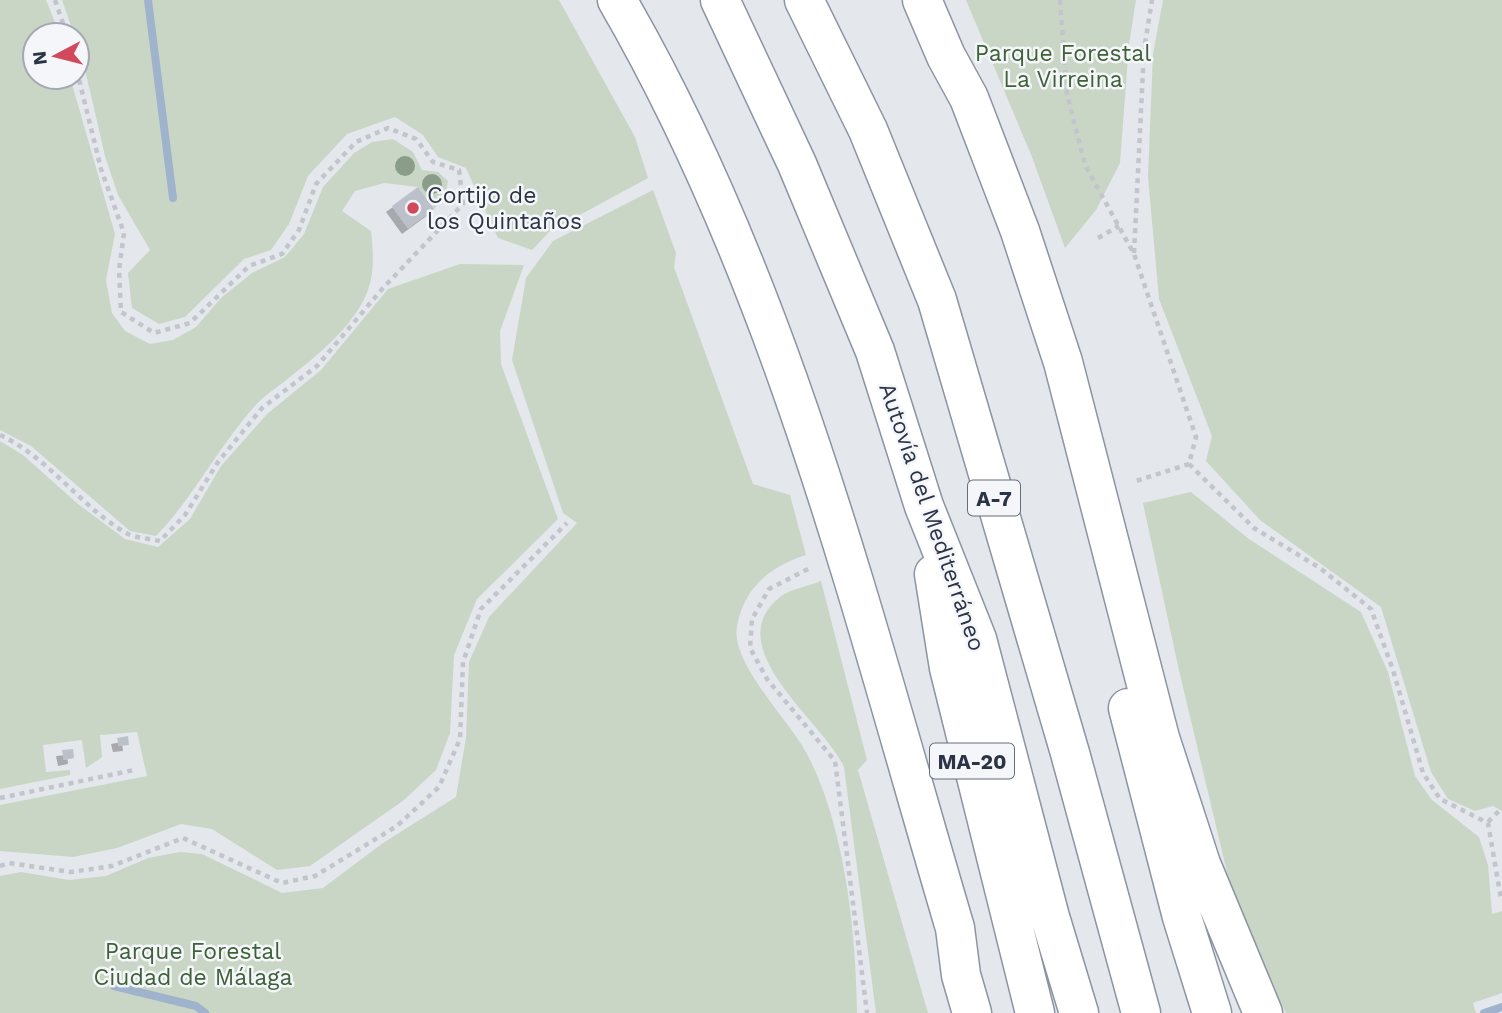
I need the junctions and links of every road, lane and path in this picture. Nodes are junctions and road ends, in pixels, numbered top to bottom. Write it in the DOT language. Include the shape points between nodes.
graph roads {
  1 [pos="55,0"];
  2 [pos="617,0"];
  3 [pos="720,0"];
  4 [pos="804,0"];
  5 [pos="922,0"];
  6 [pos="1060,0"];
  7 [pos="1152,0"];
  8 [pos="62,21"];
  9 [pos="946,56"];
  10 [pos="82,91"];
  11 [pos="1119,226"];
  12 [pos="1098,238"];
  13 [pos="1134,254"];
  14 [pos="0,435"];
  15 [pos="1189,464"];
  16 [pos="1136,481"];
  17 [pos="924,506"];
  18 [pos="568,523"];
  19 [pos="808,569"];
  20 [pos="134,770"];
  21 [pos="0,798"];
  22 [pos="1502,808"];
  23 [pos="1488,823"];
  24 [pos="0,866"];
  25 [pos="1501,899"];
  26 [pos="955,928"];
  27 [pos="867,1013"];
  28 [pos="972,1013"];
  29 [pos="989,1013"];
  30 [pos="1035,1013"];
  31 [pos="1079,1013"];
  32 [pos="1141,1013"];
  33 [pos="1212,1013"];
  34 [pos="1264,1013"];
  1 -- 8 [label="path"];
  2 -- 26 [label="highway" via="694,152 793,392"];
  3 -- 17 [label="highway, Autovía del Mediterráneo" via="797,164 875,351"];
  4 -- 32 [label="highway, A-7" via="868,130 937,300"];
  5 -- 9 [label="highway"];
  6 -- 11 [label="path" via="1070,106 1085,164"];
  7 -- 13 [label="path" via="1144,50"];
  9 -- 33 [label="highway" via="1048,365 1142,771"];
  9 -- 34 [label="highway" via="969,97 1024,244 1063,362 1160,738 1201,864"];
  10 -- 14 [label="path" via="101,169 124,233 119,270 121,312 154,333 190,323 248,266 282,254 299,230 316,184 356,142 388,128 416,139 433,162 459,170 463,204 317,366 262,408 218,462 185,515 160,541 130,535 27,448"];
  11 -- 12 [label="path"];
  11 -- 13 [label="path"];
  13 -- 15 [label="path" via="1196,437"];
  15 -- 16 [label="path"];
  15 -- 23 [label="path" via="1254,528 1320,568 1371,609 1423,773 1440,799"];
  17 -- 30 [label="highway, MA-20" via="949,668"];
  17 -- 31 [label="highway, Autovía del Mediterráneo" via="976,639"];
  18 -- 24 [label="path" via="481,609 463,662 460,739 439,787 397,826 315,876 282,883 183,838 98,868 71,872 9,863"];
  19 -- 27 [label="path" via="769,589 752,620 750,648 767,679 835,761"];
  20 -- 21 [label="path"];
  22 -- 23 [label="path"];
  23 -- 25 [label="path"];
  26 -- 28 [label="highway"];
  26 -- 29 [label="highway"];
}
